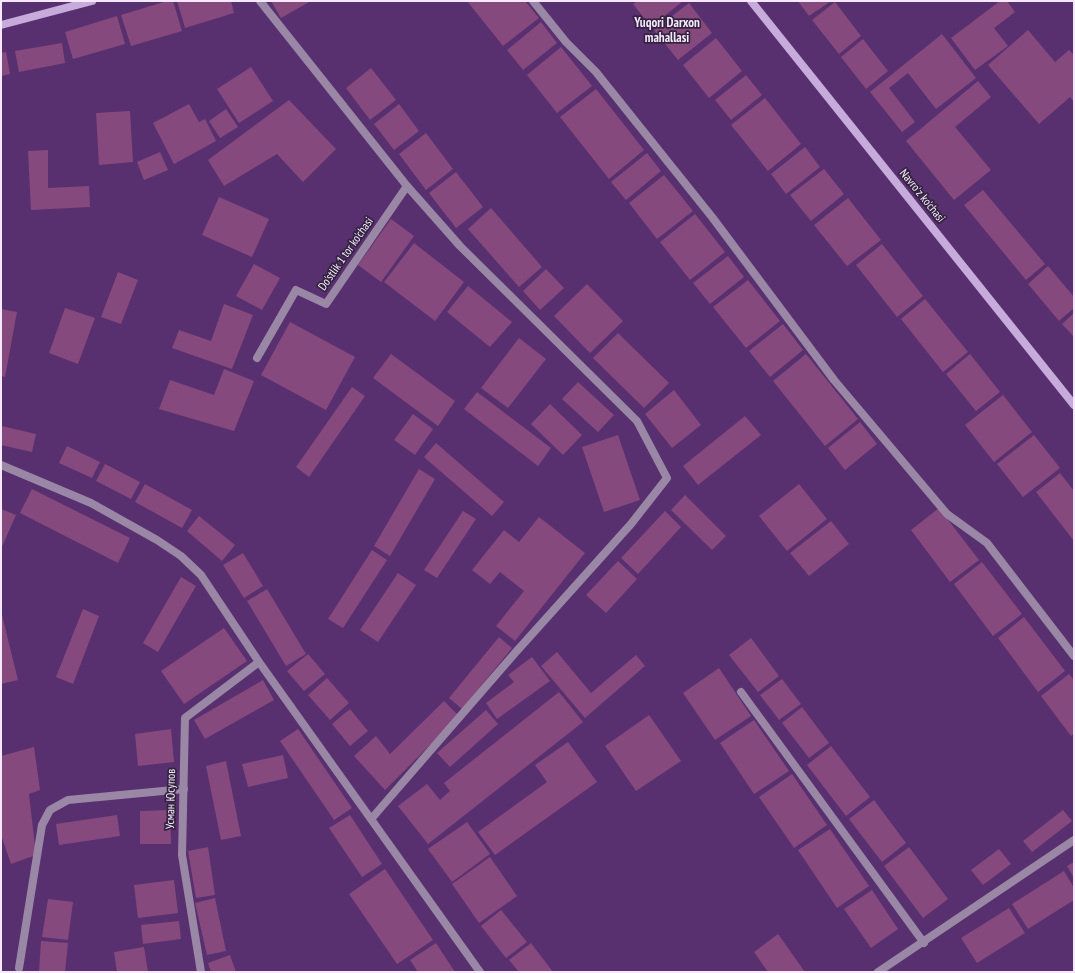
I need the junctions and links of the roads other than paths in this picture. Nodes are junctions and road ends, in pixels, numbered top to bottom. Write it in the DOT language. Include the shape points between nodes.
graph roads {
  1 [pos="92,1"];
  2 [pos="260,1"];
  3 [pos="533,1"];
  4 [pos="752,1"];
  5 [pos="1,25"];
  6 [pos="407,186"];
  7 [pos="257,358"];
  8 [pos="1074,405"];
  9 [pos="1,465"];
  10 [pos="1074,656"];
  11 [pos="259,662"];
  12 [pos="741,692"];
  13 [pos="184,789"];
  14 [pos="372,818"];
  15 [pos="1074,840"];
  16 [pos="924,943"];
  17 [pos="19,968"];
  18 [pos="201,972"];
  19 [pos="480,972"];
  20 [pos="878,972"];
  1 -- 5 [label="street"];
  2 -- 6 [label="street"];
  3 -- 10 [label="street" via="566,42 596,72 712,217 854,405 947,514 987,543"];
  4 -- 8 [label="street, Navro'z ko'chasi"];
  6 -- 7 [label="street, Do'stlik 1 tor ko'chasi" via="326,304 296,290"];
  6 -- 14 [label="street" via="460,246 637,421 667,478 631,524 515,652"];
  9 -- 11 [label="street" via="91,503 181,556 201,575"];
  11 -- 13 [label="street, Усман Юсупов" via="185,718"];
  11 -- 14 [label="street"];
  12 -- 16 [label="street"];
  13 -- 17 [label="street" via="68,800 50,810 42,825"];
  13 -- 18 [label="street, Усман Юсупов" via="182,855"];
  14 -- 19 [label="street"];
  15 -- 16 [label="street"];
  16 -- 20 [label="street"];
}
